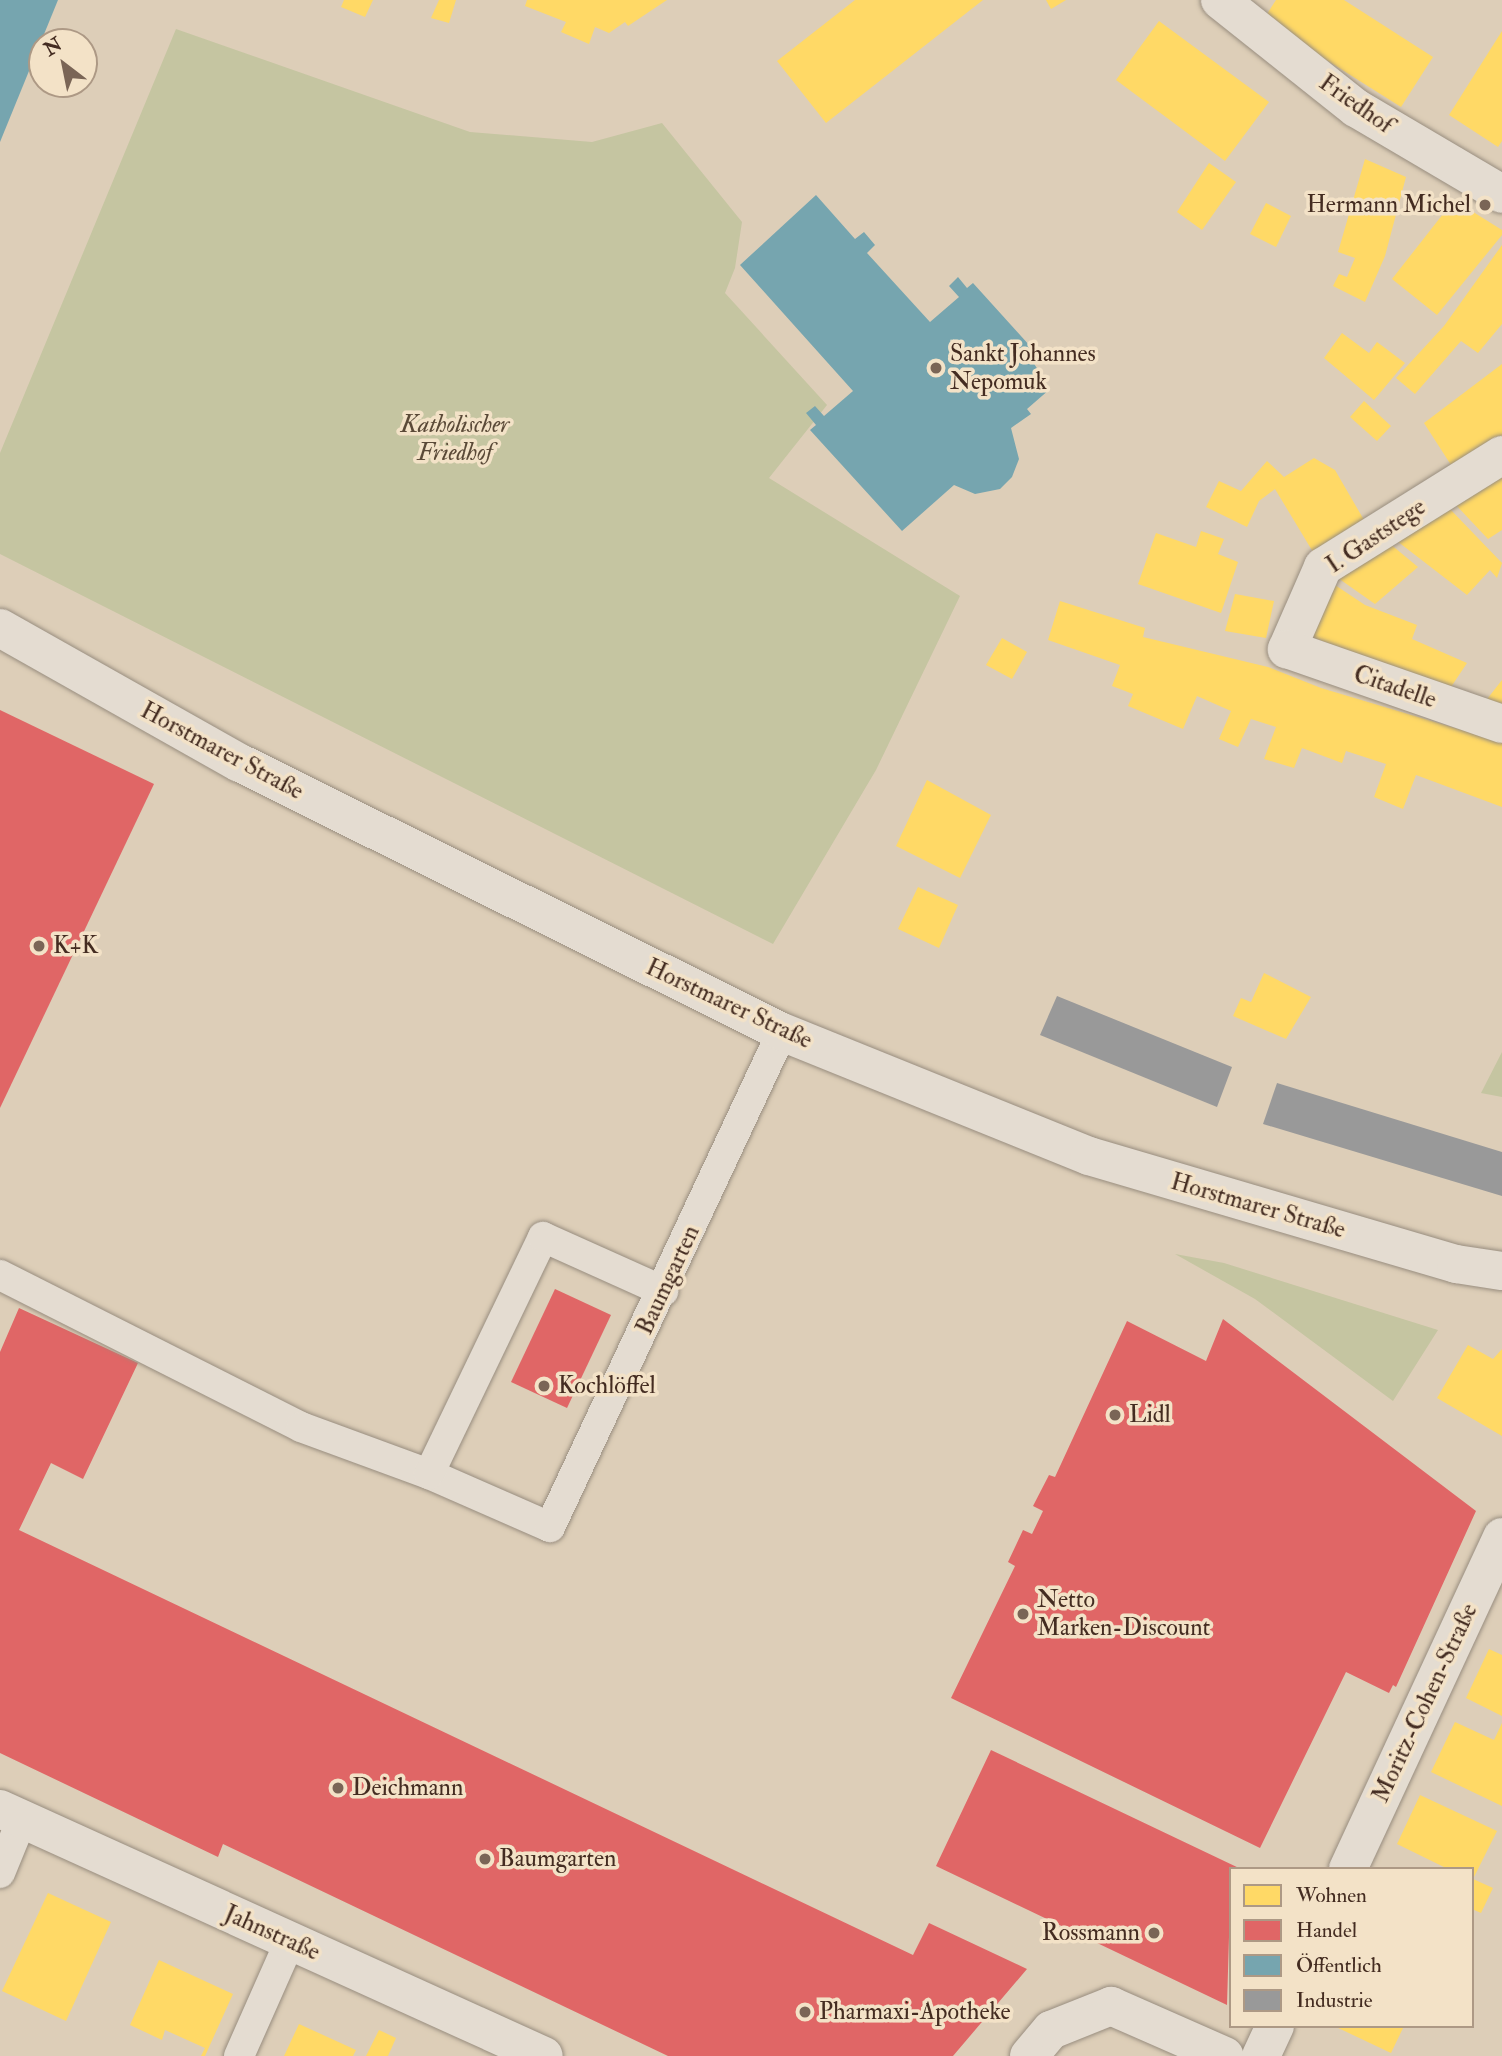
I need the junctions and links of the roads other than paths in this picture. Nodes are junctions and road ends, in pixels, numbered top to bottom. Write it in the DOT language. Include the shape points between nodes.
graph roads {
  1 [pos="1220,0"];
  2 [pos="1502,194"];
  3 [pos="1502,455"];
  4 [pos="0,628"];
  5 [pos="1287,649"];
  6 [pos="1502,724"];
  7 [pos="782,1032"];
  8 [pos="1502,1271"];
  9 [pos="0,1275"];
  10 [pos="663,1292"];
  11 [pos="429,1474"];
  12 [pos="1502,1537"];
  13 [pos="11,1814"];
  14 [pos="1349,1867"];
  15 [pos="0,1873"];
  16 [pos="290,1941"];
  17 [pos="1274,2028"];
  18 [pos="239,2056"];
  19 [pos="544,2056"];
  20 [pos="1030,2056"];
  21 [pos="1225,2056"];
  22 [pos="1261,2056"];
  1 -- 2 [label="street, Friedhof" via="1356,108"];
  3 -- 5 [label="street, I. Gaststege" via="1323,567"];
  4 -- 7 [label="street, Horstmarer Straße" via="240,763"];
  5 -- 6 [label="street, Citadelle"];
  7 -- 8 [label="street, Horstmarer Straße" via="1089,1156 1456,1264"];
  7 -- 10 [label="lane, Baumgarten"];
  9 -- 11 [label="lane" via="301,1427"];
  10 -- 11 [label="lane, Baumgarten" via="550,1527"];
  10 -- 11 [label="lane" via="543,1237"];
  12 -- 14 [label="street, Moritz-Cohen-Straße"];
  13 -- 15 [label="lane"];
  13 -- 16 [label="street, Jahnstraße"];
  16 -- 18 [label="lane"];
  16 -- 19 [label="street, Jahnstraße"];
  17 -- 22 [label="street"];
  20 -- 21 [label="street" via="1051,2031 1111,2006"];
}
